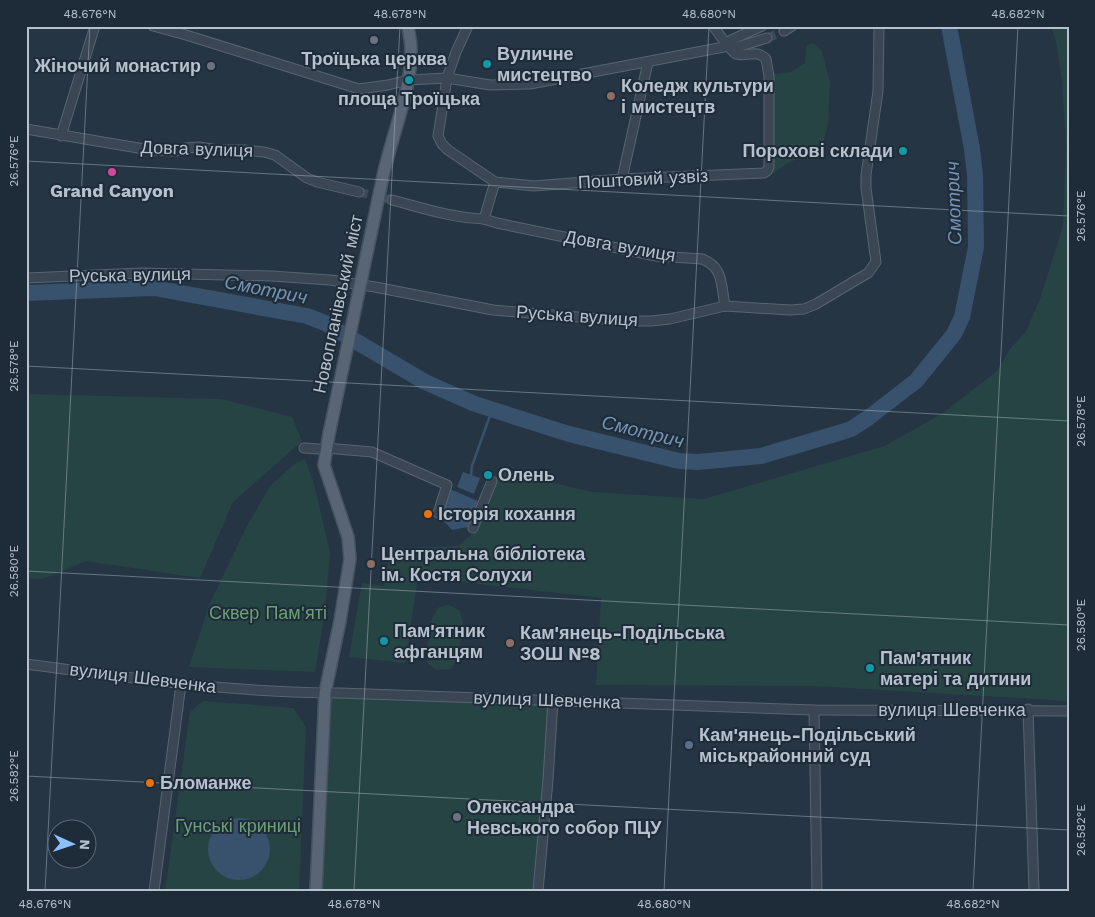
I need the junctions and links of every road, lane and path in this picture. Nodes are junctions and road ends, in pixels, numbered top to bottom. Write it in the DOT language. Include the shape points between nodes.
graph roads {
  1 [pos="95,26"];
  2 [pos="153,26"];
  3 [pos="408,26"];
  4 [pos="468,26"];
  5 [pos="713,26"];
  6 [pos="762,26"];
  7 [pos="879,26"];
  8 [pos="188,31"];
  9 [pos="767,38"];
  10 [pos="728,46"];
  11 [pos="648,62"];
  12 [pos="447,78"];
  13 [pos="408,80"];
  14 [pos="26,129"];
  15 [pos="61,136"];
  16 [pos="622,179"];
  17 [pos="495,182"];
  18 [pos="359,192"];
  19 [pos="392,200"];
  20 [pos="484,219"];
  21 [pos="26,278"];
  22 [pos="725,306"];
  23 [pos="304,448"];
  24 [pos="322,449"];
  25 [pos="492,481"];
  26 [pos="438,514"];
  27 [pos="473,528"];
  28 [pos="26,664"];
  29 [pos="180,684"];
  30 [pos="325,693"];
  31 [pos="553,700"];
  32 [pos="1028,709"];
  33 [pos="814,710"];
  34 [pos="1069,710"];
  35 [pos="154,891"];
  36 [pos="316,891"];
  37 [pos="538,891"];
  38 [pos="817,891"];
  39 [pos="1034,891"];
  1 -- 15 [label="street"];
  2 -- 8 [label="street"];
  3 -- 13 [label="main road, Новопланівський міст" via="412,48"];
  4 -- 12 [label="street"];
  5 -- 10 [label="street"];
  6 -- 10 [label="street" via="731,40"];
  7 -- 22 [label="street, Руська вулиця" via="878,91 866,175 876,262 868,273 804,309"];
  8 -- 13 [label="street" via="358,88"];
  9 -- 10 [label="street" via="734,48"];
  10 -- 11 [label="street"];
  10 -- 16 [label="street, Поштовий узвіз" via="736,54 758,54 766,59 769,76 767,171"];
  11 -- 12 [label="street" via="530,84 490,85"];
  11 -- 16 [label="street"];
  12 -- 13 [label="street"];
  12 -- 17 [label="street, Поштовий узвіз" via="438,136 442,144"];
  13 -- 24 [label="main road, Новопланівський міст, bridge" via="386,159 329,434"];
  14 -- 15 [label="street, Довга вулиця"];
  15 -- 18 [label="street, Довга вулиця" via="150,150 176,151 199,147 254,150 275,155 312,180"];
  16 -- 17 [label="street, Поштовий узвіз" via="534,186"];
  17 -- 20 [label="street"];
  19 -- 20 [label="street, Довга вулиця" via="444,214"];
  20 -- 22 [label="street, Довга вулиця" via="656,256 702,259 718,270"];
  21 -- 22 [label="street, Руська вулиця" via="143,273 296,278 375,287 493,310 626,321 670,319"];
  23 -- 24 [label="street"];
  24 -- 26 [label="street" via="372,452 447,485"];
  24 -- 30 [label="main road, Новопланівський міст" via="324,465 348,537 350,559"];
  25 -- 27 [label="street"];
  28 -- 29 [label="street, вулиця Шевченка"];
  29 -- 30 [label="street, вулиця Шевченка"];
  29 -- 35 [label="street"];
  30 -- 31 [label="street, вулиця Шевченка"];
  30 -- 36 [label="main road, Новопланівський міст"];
  31 -- 33 [label="street, вулиця Шевченка"];
  31 -- 37 [label="street"];
  32 -- 33 [label="street, вулиця Шевченка"];
  32 -- 34 [label="street, вулиця Шевченка"];
  32 -- 39 [label="street"];
  33 -- 38 [label="street"];
}
